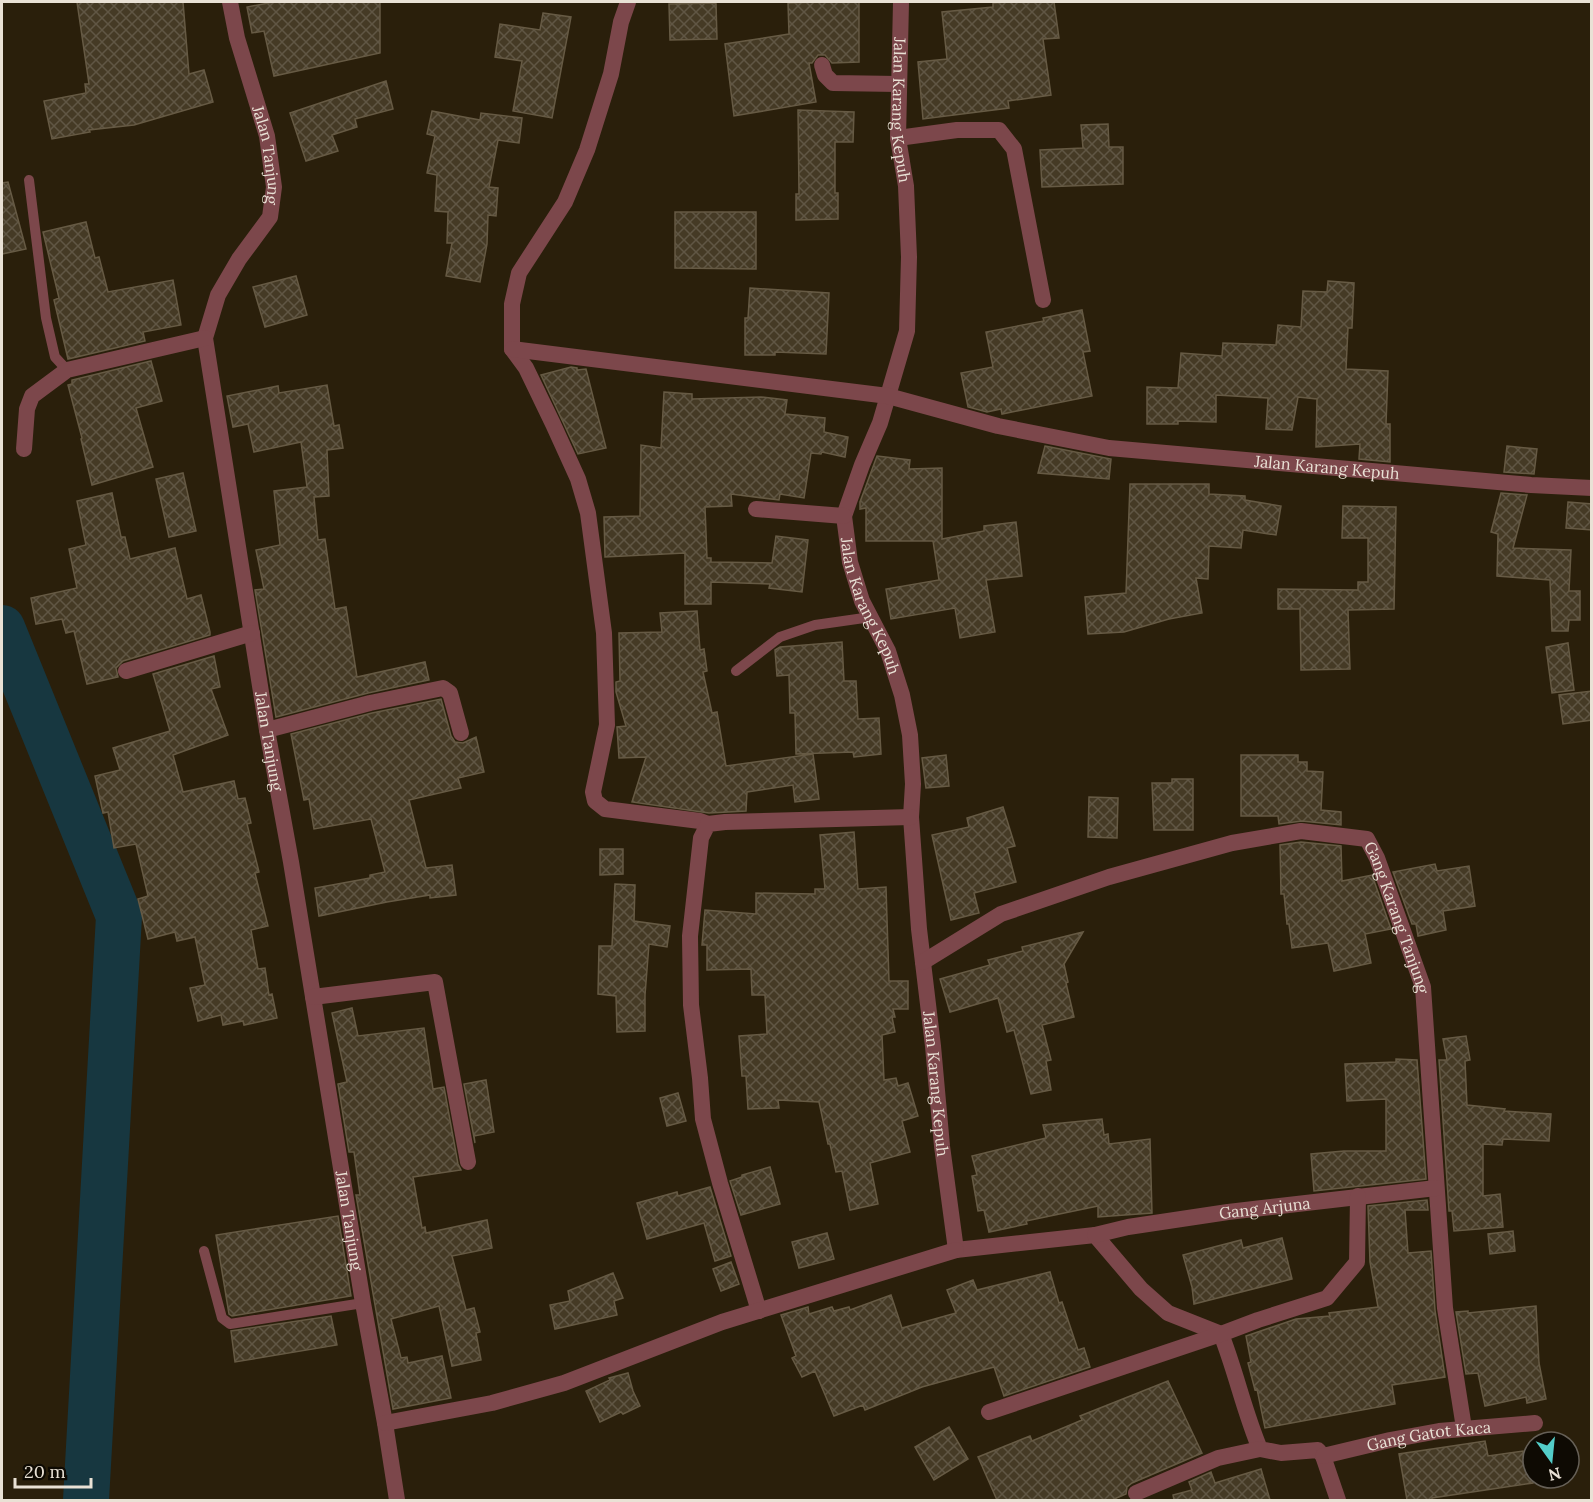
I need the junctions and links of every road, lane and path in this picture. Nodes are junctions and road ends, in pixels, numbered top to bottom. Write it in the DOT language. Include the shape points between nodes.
graph roads {
  1 [pos="230,2"];
  2 [pos="628,2"];
  3 [pos="901,2"];
  4 [pos="822,65"];
  5 [pos="898,84"];
  6 [pos="898,138"];
  7 [pos="29,180"];
  8 [pos="1043,300"];
  9 [pos="204,338"];
  10 [pos="512,349"];
  11 [pos="68,370"];
  12 [pos="888,396"];
  13 [pos="24,449"];
  14 [pos="1592,488"];
  15 [pos="756,509"];
  16 [pos="844,516"];
  17 [pos="871,618"];
  18 [pos="252,633"];
  19 [pos="126,671"];
  20 [pos="736,671"];
  21 [pos="267,730"];
  22 [pos="461,733"];
  23 [pos="911,817"];
  24 [pos="708,825"];
  25 [pos="923,962"];
  26 [pos="313,997"];
  27 [pos="468,1162"];
  28 [pos="1436,1188"];
  29 [pos="1358,1196"];
  30 [pos="1095,1235"];
  31 [pos="956,1250"];
  32 [pos="204,1251"];
  33 [pos="363,1303"];
  34 [pos="759,1311"];
  35 [pos="1221,1334"];
  36 [pos="989,1412"];
  37 [pos="386,1423"];
  38 [pos="1535,1423"];
  39 [pos="1464,1428"];
  40 [pos="1260,1449"];
  41 [pos="1323,1456"];
  42 [pos="1136,1492"];
  43 [pos="398,1500"];
  44 [pos="1338,1500"];
  1 -- 9 [label="street, Jalan Tanjung" via="267,136 274,187 270,217 218,295"];
  2 -- 10 [label="street" via="587,150 565,202 519,273 512,303"];
  3 -- 5 [label="street, Jalan Karang Kepuh"];
  4 -- 5 [label="street" via="833,83"];
  5 -- 6 [label="street, Jalan Karang Kepuh"];
  6 -- 8 [label="street" via="957,130 999,130 1014,149"];
  6 -- 12 [label="street, Jalan Karang Kepuh" via="906,186 909,245 907,331"];
  7 -- 11 [label="lane" via="46,318 55,357"];
  9 -- 11 [label="street"];
  9 -- 18 [label="street, Jalan Tanjung"];
  10 -- 12 [label="street"];
  10 -- 24 [label="street" via="526,368 553,424 578,479 588,513 604,633 607,713 593,792 596,801 605,809"];
  11 -- 13 [label="street" via="32,396 27,409"];
  12 -- 14 [label="street, Jalan Karang Kepuh" via="998,426 1109,448"];
  12 -- 16 [label="street, Jalan Karang Kepuh"];
  15 -- 16 [label="street"];
  16 -- 17 [label="street, Jalan Karang Kepuh" via="850,562"];
  17 -- 20 [label="lane" via="815,625 780,637"];
  17 -- 23 [label="street, Jalan Karang Kepuh" via="888,651 902,695 910,735"];
  18 -- 19 [label="street"];
  18 -- 21 [label="street, Jalan Tanjung"];
  21 -- 22 [label="street" via="443,688 450,693"];
  21 -- 26 [label="street, Jalan Tanjung"];
  23 -- 24 [label="street"];
  23 -- 25 [label="street, Jalan Karang Kepuh"];
  24 -- 34 [label="street" via="701,838 690,936 691,1005 703,1119"];
  25 -- 28 [label="street, Gang Karang Tanjung" via="1002,914 1108,877 1232,843 1301,831 1367,839 1424,987"];
  25 -- 31 [label="street, Jalan Karang Kepuh"];
  26 -- 27 [label="street" via="435,982"];
  26 -- 33 [label="street, Jalan Tanjung"];
  28 -- 29 [label="street, Gang Arjuna"];
  28 -- 39 [label="street, Gang Karang Tanjung" via="1445,1308"];
  29 -- 30 [label="street, Gang Arjuna" via="1228,1212"];
  29 -- 35 [label="street" via="1357,1262 1328,1298"];
  30 -- 31 [label="street"];
  30 -- 35 [label="street" via="1141,1289 1168,1313"];
  31 -- 34 [label="street"];
  32 -- 33 [label="lane" via="222,1318 230,1324"];
  33 -- 37 [label="street, Jalan Tanjung"];
  34 -- 37 [label="street" via="564,1383 492,1403"];
  35 -- 36 [label="street"];
  35 -- 40 [label="street"];
  37 -- 43 [label="street, Jalan Tanjung"];
  38 -- 39 [label="street, Gang Gatot Kaca"];
  39 -- 41 [label="street, Gang Gatot Kaca"];
  40 -- 41 [label="street" via="1281,1453 1318,1450"];
  40 -- 42 [label="street" via="1218,1458"];
  41 -- 44 [label="street"];
}
